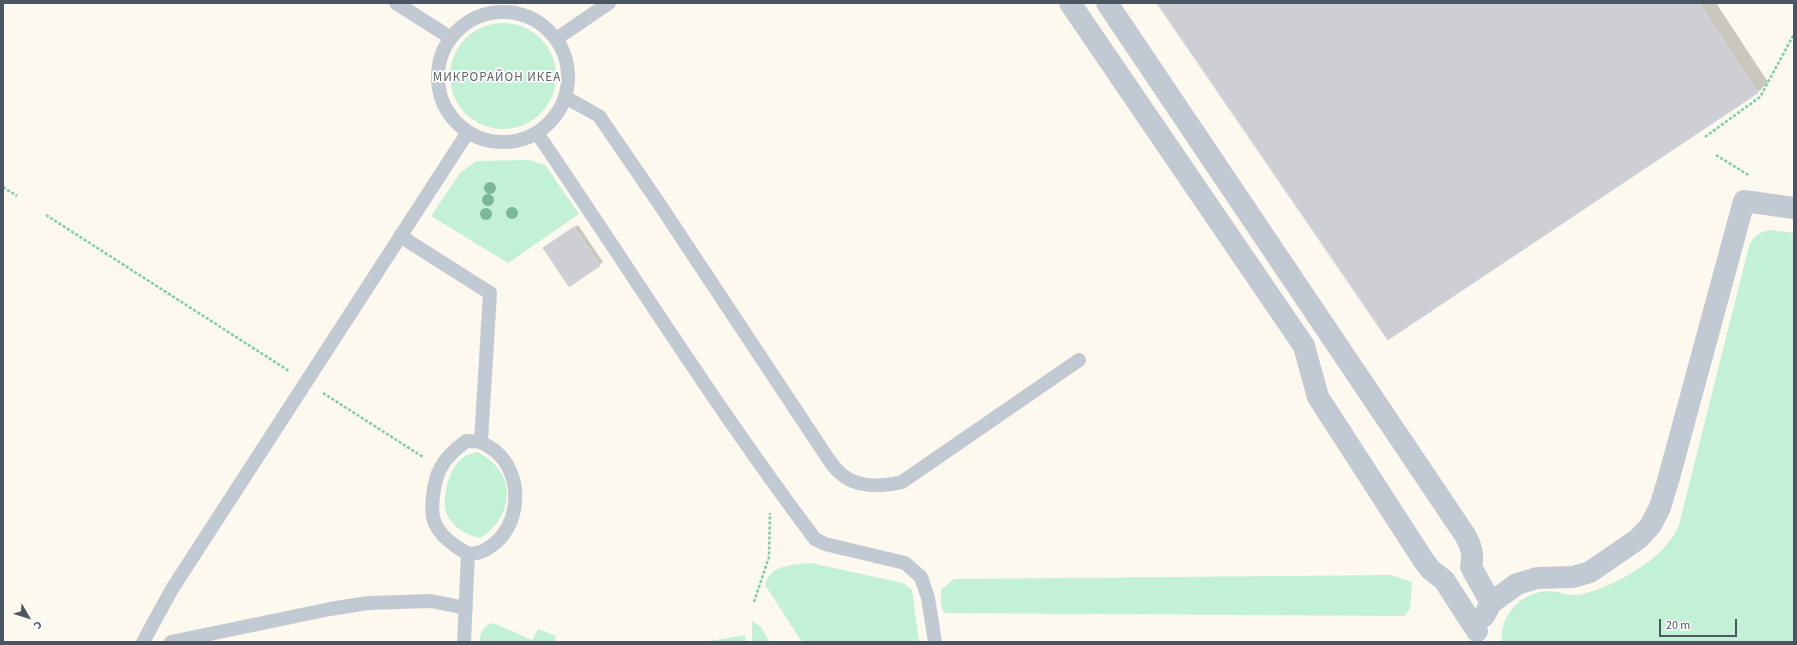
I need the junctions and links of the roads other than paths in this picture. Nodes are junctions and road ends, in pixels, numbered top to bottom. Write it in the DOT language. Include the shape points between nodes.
graph roads {
  1 [pos="396,3"];
  2 [pos="609,3"];
  3 [pos="1070,3"];
  4 [pos="1107,3"];
  5 [pos="451,38"];
  6 [pos="556,39"];
  7 [pos="565,97"];
  8 [pos="468,132"];
  9 [pos="537,133"];
  10 [pos="1794,208"];
  11 [pos="400,236"];
  12 [pos="1079,360"];
  13 [pos="481,441"];
  14 [pos="468,553"];
  15 [pos="1491,603"];
  16 [pos="466,608"];
  17 [pos="1476,637"];
  18 [pos="143,642"];
  19 [pos="171,642"];
  20 [pos="464,642"];
  21 [pos="935,642"];
  1 -- 5 [label="lane"];
  2 -- 6 [label="lane"];
  3 -- 17 [label="street" via="1304,346 1318,397 1424,561 1444,580"];
  4 -- 15 [label="street" via="1465,535 1472,548 1471,567"];
  5 -- 6 [label="lane" via="473,19 484,14 501,12 524,15 540,23"];
  5 -- 8 [label="lane" via="440,59 438,76 441,96 449,114"];
  6 -- 7 [label="lane" via="567,62"];
  7 -- 9 [label="lane" via="557,114"];
  7 -- 12 [label="lane" via="599,116 827,458 839,473 852,482 873,486 902,482"];
  8 -- 9 [label="lane" via="482,139 501,142 516,141"];
  8 -- 11 [label="lane"];
  9 -- 21 [label="lane" via="771,481 815,539 825,544 905,563 922,577"];
  10 -- 15 [label="street" via="1744,201 1668,481 1651,525 1638,539 1590,572 1573,577 1537,578 1517,584"];
  11 -- 13 [label="lane" via="490,293"];
  11 -- 18 [label="lane" via="172,589"];
  13 -- 14 [label="lane" via="499,454 509,466 515,498 508,529 497,542 482,552"];
  13 -- 14 [label="lane" via="466,441 453,451 440,468 435,481 434,521 442,535"];
  14 -- 16 [label="lane"];
  15 -- 17 [label="street"];
  16 -- 19 [label="lane" via="431,601 368,603"];
  16 -- 20 [label="lane"];
}
